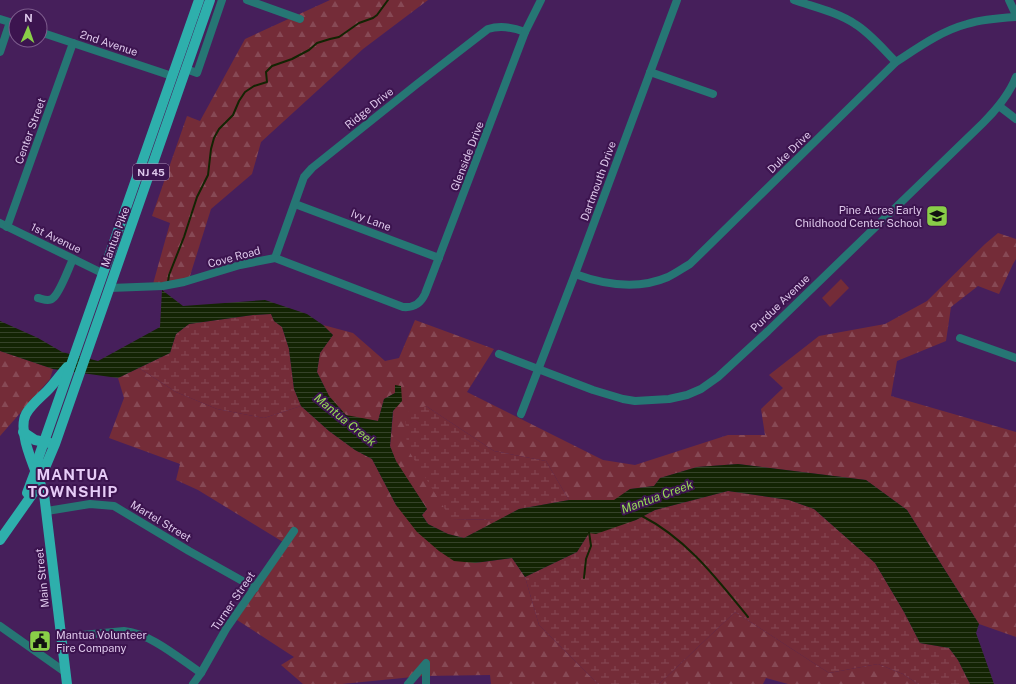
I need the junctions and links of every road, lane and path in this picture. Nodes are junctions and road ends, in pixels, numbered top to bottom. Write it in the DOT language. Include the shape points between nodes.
graph roads {
  1 [pos="199,0"];
  2 [pos="210,0"];
  3 [pos="222,0"];
  4 [pos="248,0"];
  5 [pos="541,0"];
  6 [pos="677,0"];
  7 [pos="794,0"];
  8 [pos="1010,0"];
  9 [pos="1016,16"];
  10 [pos="300,19"];
  11 [pos="525,32"];
  12 [pos="8,34"];
  13 [pos="48,35"];
  14 [pos="73,43"];
  15 [pos="0,52"];
  16 [pos="896,62"];
  17 [pos="186,69"];
  18 [pos="650,72"];
  19 [pos="172,76"];
  20 [pos="1016,77"];
  21 [pos="713,94"];
  22 [pos="999,106"];
  23 [pos="1016,118"];
  24 [pos="295,204"];
  25 [pos="4,225"];
  26 [pos="275,258"];
  27 [pos="439,258"];
  28 [pos="74,259"];
  29 [pos="102,273"];
  30 [pos="575,274"];
  31 [pos="110,288"];
  32 [pos="38,298"];
  33 [pos="403,307"];
  34 [pos="960,338"];
  35 [pos="499,354"];
  36 [pos="1016,358"];
  37 [pos="539,369"];
  38 [pos="62,378"];
  39 [pos="521,414"];
  40 [pos="23,432"];
  41 [pos="44,443"];
  42 [pos="55,444"];
  43 [pos="38,476"];
  44 [pos="47,511"];
  45 [pos="294,531"];
  46 [pos="0,540"];
  47 [pos="255,588"];
  48 [pos="0,626"];
  49 [pos="61,637"];
  50 [pos="66,672"];
  51 [pos="201,674"];
  52 [pos="67,684"];
  53 [pos="193,684"];
  54 [pos="408,684"];
  55 [pos="426,684"];
  1 -- 19 [label="main road, Mantua Pike / NJ 45"];
  2 -- 17 [label="main road, Mantua Pike / NJ 45"];
  3 -- 17 [label="street" via="197,73"];
  4 -- 10 [label="street"];
  5 -- 11 [label="street, Glenside Drive"];
  6 -- 18 [label="street, Dartmouth Drive"];
  7 -- 16 [label="street" via="855,24"];
  8 -- 9 [label="street"];
  9 -- 16 [label="street, Duke Drive" via="968,23 954,28"];
  11 -- 24 [label="street, Ridge Drive" via="497,26 482,33 312,168 304,177"];
  11 -- 27 [label="street, Glenside Drive"];
  12 -- 15 [label="street"];
  13 -- 14 [label="street, 2nd Avenue"];
  14 -- 19 [label="street, 2nd Avenue"];
  14 -- 25 [label="street, Center Street"];
  16 -- 30 [label="street, Duke Drive" via="690,264 670,276 637,285 606,283"];
  17 -- 31 [label="main road, Mantua Pike / NJ 45"];
  18 -- 21 [label="street"];
  18 -- 30 [label="street, Dartmouth Drive"];
  19 -- 29 [label="main road, Mantua Pike / NJ 45"];
  20 -- 22 [label="street, Purdue Avenue"];
  22 -- 23 [label="street"];
  22 -- 37 [label="street, Purdue Avenue" via="768,331 718,377 701,389 669,399 635,401 593,390"];
  24 -- 26 [label="street, Ridge Drive"];
  24 -- 27 [label="street, Ivy Lane"];
  25 -- 28 [label="street, 1st Avenue"];
  26 -- 31 [label="street, Cove Road" via="162,286"];
  26 -- 33 [label="street, Cove Road"];
  27 -- 33 [label="street, Glenside Drive" via="423,300 412,307"];
  28 -- 29 [label="street, 1st Avenue"];
  28 -- 32 [label="street" via="53,299"];
  29 -- 38 [label="main road, Mantua Pike / NJ 45" via="72,360"];
  30 -- 37 [label="street, Dartmouth Drive"];
  31 -- 42 [label="main road, Mantua Pike / NJ 45"];
  34 -- 36 [label="street"];
  35 -- 37 [label="street, Purdue Avenue"];
  37 -- 39 [label="street, Dartmouth Drive"];
  38 -- 40 [label="main road" via="26,413"];
  38 -- 41 [label="main road, NJ 45"];
  40 -- 41 [label="main road"];
  40 -- 43 [label="main road, Main Street"];
  41 -- 42 [label="main road"];
  41 -- 43 [label="main road, NJ 45"];
  42 -- 43 [label="main road, Mantua Pike / NJ 45"];
  43 -- 44 [label="main road, Main Street"];
  43 -- 46 [label="main road, NJ 45"];
  44 -- 47 [label="street, Martel Street" via="90,504 114,506"];
  44 -- 49 [label="main road, Main Street"];
  45 -- 47 [label="street, Turner Street"];
  47 -- 51 [label="street, Turner Street" via="226,629"];
  48 -- 50 [label="street"];
  49 -- 50 [label="main road, Main Street"];
  49 -- 51 [label="street" via="131,632 161,645"];
  50 -- 52 [label="main road, Main Street"];
  51 -- 53 [label="street, Turner Street"];
  54 -- 55 [label="street" via="426,663"];
}
